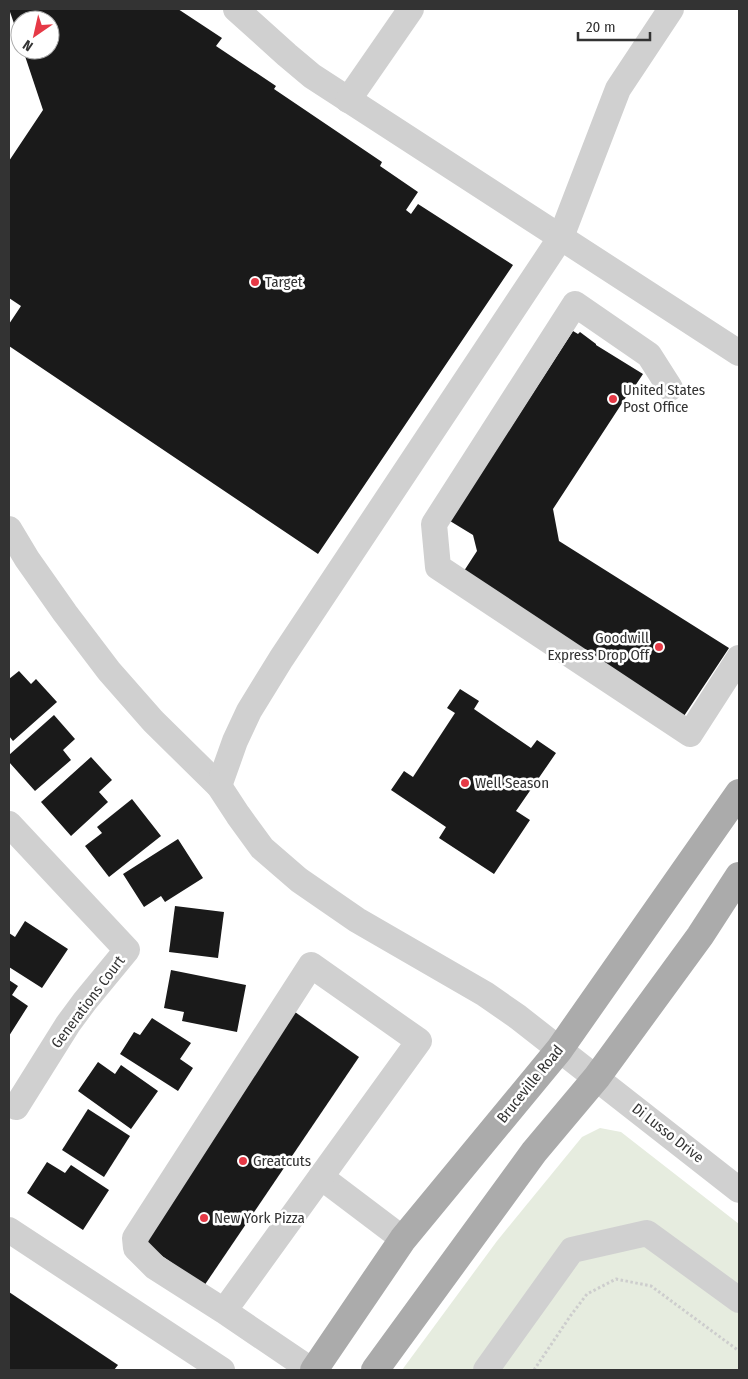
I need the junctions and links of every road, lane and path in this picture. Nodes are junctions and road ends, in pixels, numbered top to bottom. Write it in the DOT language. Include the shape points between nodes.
graph roads {
  1 [pos="236,9"];
  2 [pos="410,9"];
  3 [pos="671,9"];
  4 [pos="348,100"];
  5 [pos="561,237"];
  6 [pos="739,353"];
  7 [pos="670,388"];
  8 [pos="9,529"];
  9 [pos="739,658"];
  10 [pos="219,786"];
  11 [pos="739,792"];
  12 [pos="9,824"];
  13 [pos="739,876"];
  14 [pos="559,1050"];
  15 [pos="596,1077"];
  16 [pos="16,1106"];
  17 [pos="321,1177"];
  18 [pos="739,1190"];
  19 [pos="9,1230"];
  20 [pos="402,1239"];
  21 [pos="739,1300"];
  22 [pos="224,1311"];
  23 [pos="739,1351"];
  24 [pos="222,1370"];
  25 [pos="313,1370"];
  26 [pos="375,1370"];
  27 [pos="486,1370"];
  28 [pos="534,1370"];
  1 -- 4 [label="street" via="312,76"];
  2 -- 4 [label="street"];
  3 -- 5 [label="street" via="618,89"];
  4 -- 5 [label="street"];
  5 -- 6 [label="street"];
  5 -- 10 [label="street" via="253,703"];
  7 -- 9 [label="street" via="649,355 575,304 434,524 438,568 690,734"];
  8 -- 10 [label="street, Di Lusso Drive" via="54,598 109,671 153,721"];
  10 -- 14 [label="street, Di Lusso Drive" via="262,848 299,880 357,920 485,994"];
  11 -- 14 [label="main road, Bruceville Road"];
  12 -- 16 [label="street, Generations Court" via="127,950 68,1024"];
  13 -- 15 [label="main road" via="700,936"];
  14 -- 15 [label="street, Di Lusso Drive"];
  14 -- 20 [label="main road, Bruceville Road"];
  15 -- 18 [label="street, Di Lusso Drive"];
  15 -- 26 [label="main road" via="534,1152"];
  17 -- 20 [label="street"];
  17 -- 22 [label="street"];
  17 -- 22 [label="street" via="419,1041 311,966 135,1238 136,1248 154,1267"];
  19 -- 24 [label="street"];
  20 -- 25 [label="main road, Bruceville Road"];
  21 -- 27 [label="street" via="646,1233 572,1250"];
  22 -- 25 [label="street"];
  23 -- 28 [label="path" via="652,1286 616,1279 587,1294"];
}
